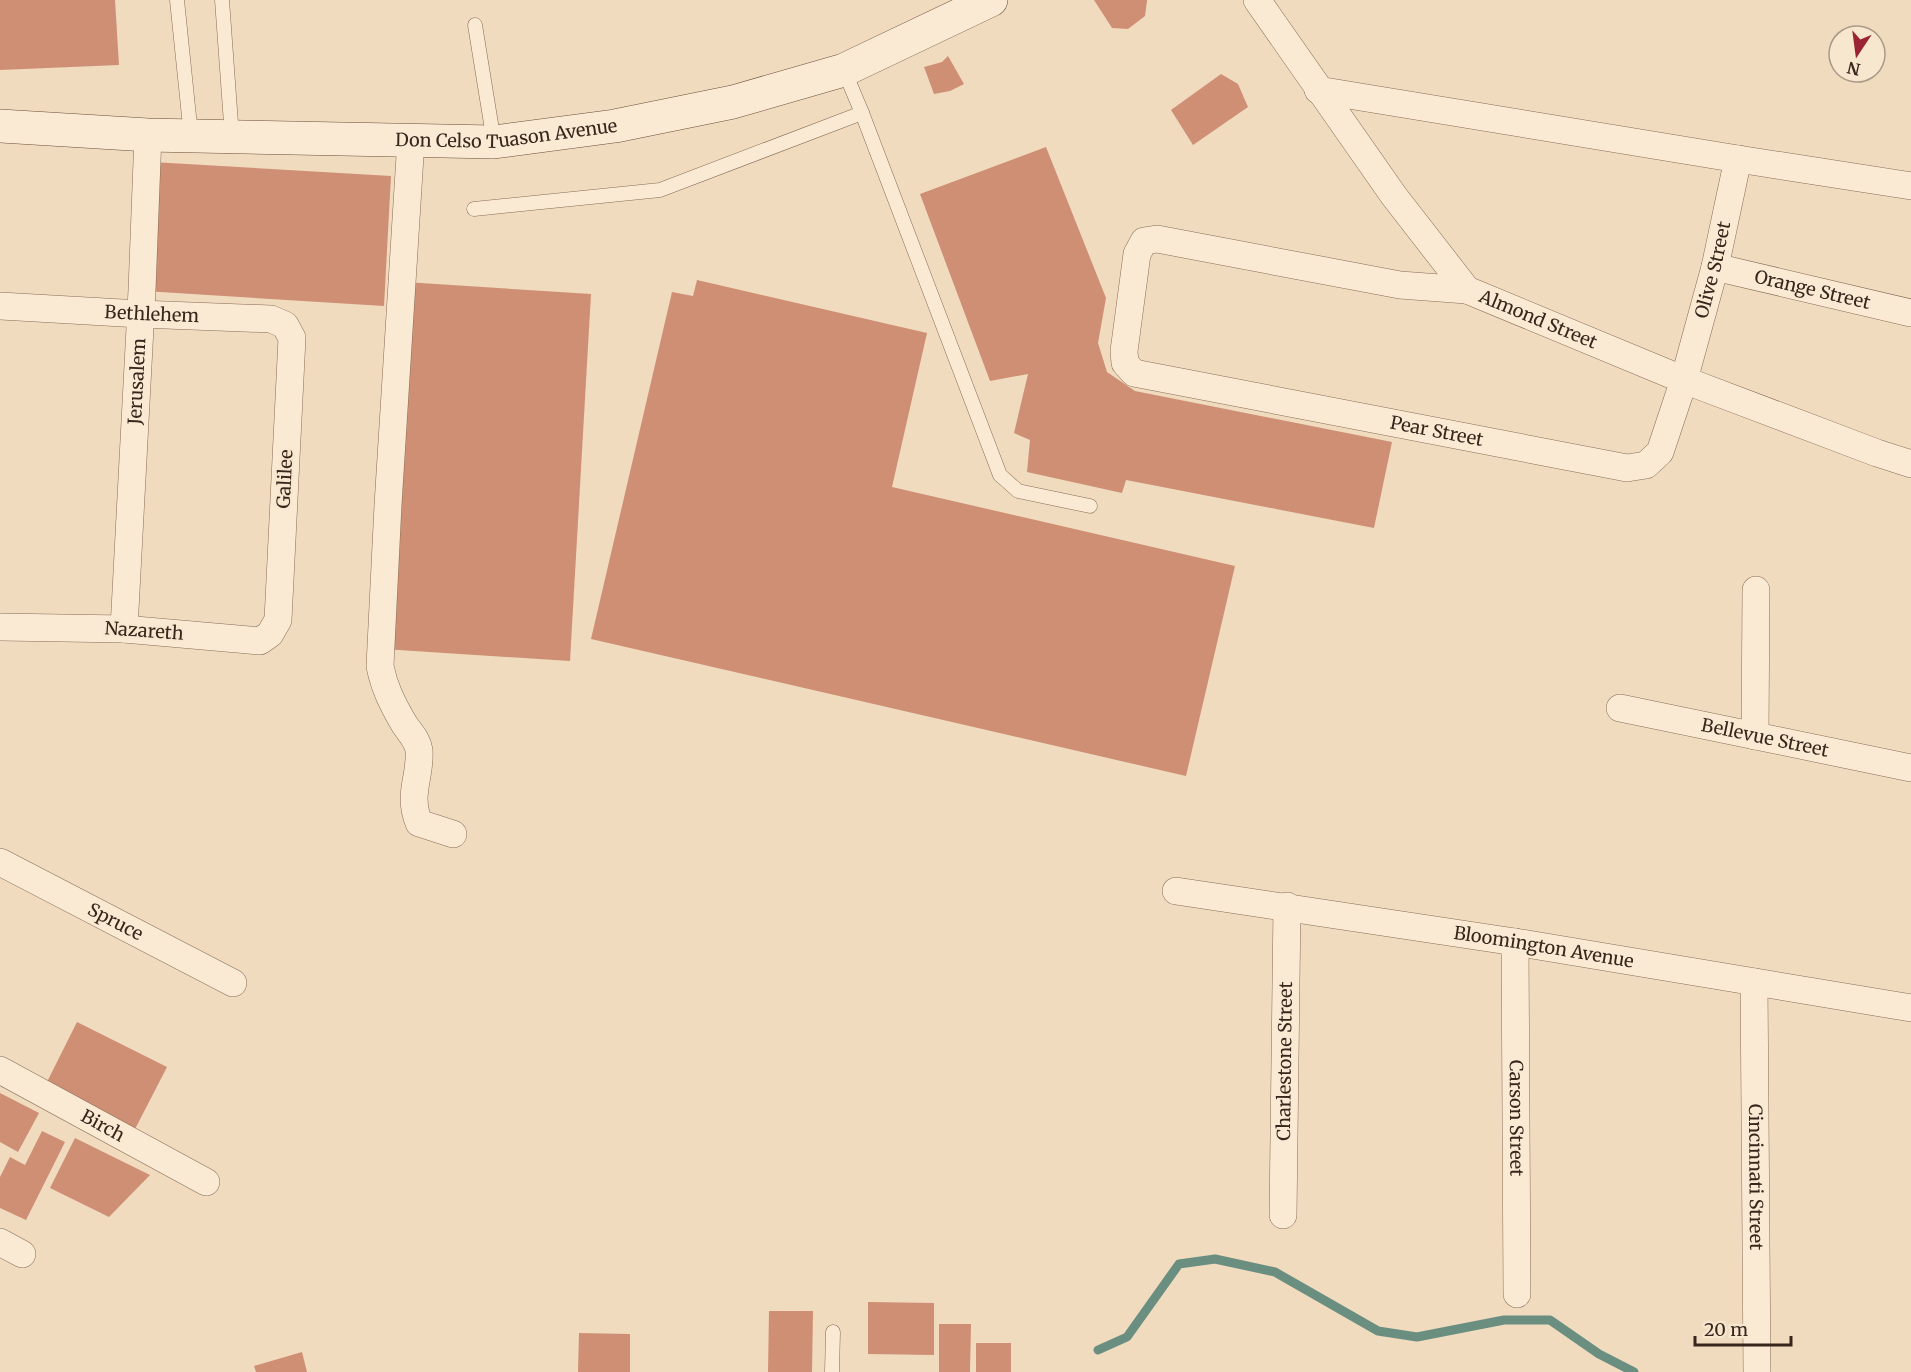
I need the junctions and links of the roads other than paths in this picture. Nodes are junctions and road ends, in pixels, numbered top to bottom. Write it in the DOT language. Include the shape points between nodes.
graph roads {
  1 [pos="177,0"];
  2 [pos="222,0"];
  3 [pos="991,0"];
  4 [pos="1257,0"];
  5 [pos="475,25"];
  6 [pos="844,70"];
  7 [pos="1318,90"];
  8 [pos="862,113"];
  9 [pos="0,126"];
  10 [pos="147,135"];
  11 [pos="191,136"];
  12 [pos="232,137"];
  13 [pos="411,140"];
  14 [pos="494,142"];
  15 [pos="1738,159"];
  16 [pos="1911,186"];
  17 [pos="474,209"];
  18 [pos="1714,267"];
  19 [pos="1467,290"];
  20 [pos="0,306"];
  21 [pos="1911,313"];
  22 [pos="140,314"];
  23 [pos="292,338"];
  24 [pos="1684,380"];
  25 [pos="1911,464"];
  26 [pos="1090,506"];
  27 [pos="1756,591"];
  28 [pos="278,620"];
  29 [pos="0,627"];
  30 [pos="124,629"];
  31 [pos="1620,708"];
  32 [pos="1755,736"];
  33 [pos="1911,768"];
  34 [pos="453,834"];
  35 [pos="0,862"];
  36 [pos="1176,891"];
  37 [pos="1287,906"];
  38 [pos="1515,942"];
  39 [pos="1754,982"];
  40 [pos="233,983"];
  41 [pos="1911,1008"];
  42 [pos="0,1070"];
  43 [pos="206,1182"];
  44 [pos="1283,1215"];
  45 [pos="1517,1294"];
  46 [pos="833,1332"];
  47 [pos="832,1372"];
  48 [pos="1757,1372"];
  1 -- 11 [label="lane"];
  2 -- 12 [label="lane"];
  3 -- 6 [label="street, Don Celso Tuason Avenue"];
  4 -- 7 [label="street, Almond Street"];
  5 -- 14 [label="lane"];
  6 -- 8 [label="lane"];
  6 -- 14 [label="street, Don Celso Tuason Avenue" via="733,102 615,126"];
  7 -- 15 [label="street"];
  7 -- 19 [label="street, Almond Street"];
  8 -- 17 [label="lane" via="660,190"];
  8 -- 26 [label="lane" via="1000,475 1018,490"];
  9 -- 10 [label="street, Don Celso Tuason Avenue"];
  10 -- 11 [label="street, Don Celso Tuason Avenue"];
  10 -- 22 [label="street, Jerusalem"];
  11 -- 12 [label="street, Don Celso Tuason Avenue"];
  12 -- 13 [label="street, Don Celso Tuason Avenue"];
  13 -- 14 [label="street, Don Celso Tuason Avenue"];
  13 -- 34 [label="street" via="380,666 386,691 419,750 413,809 419,823"];
  15 -- 16 [label="street"];
  15 -- 18 [label="street, Olive Street"];
  18 -- 21 [label="street, Orange Street"];
  18 -- 24 [label="street, Olive Street"];
  19 -- 24 [label="street, Almond Street"];
  19 -- 24 [label="street, Pear Street" via="1400,285 1157,238 1144,241 1137,254 1125,363 1134,373 1627,468 1646,465 1660,452"];
  20 -- 22 [label="street, Bethlehem"];
  22 -- 23 [label="street, Bethlehem" via="271,319 285,324"];
  22 -- 30 [label="street, Jerusalem"];
  23 -- 28 [label="street, Galilee"];
  24 -- 25 [label="street, Almond Street"];
  27 -- 32 [label="street"];
  28 -- 30 [label="street, Nazareth" via="270,634 260,641"];
  29 -- 30 [label="street, Nazareth"];
  31 -- 32 [label="street, Bellevue Street"];
  32 -- 33 [label="street, Bellevue Street"];
  35 -- 40 [label="street, Spruce"];
  36 -- 37 [label="street, Bloomington Avenue"];
  37 -- 38 [label="street, Bloomington Avenue"];
  37 -- 44 [label="street, Charlestone Street"];
  38 -- 39 [label="street, Bloomington Avenue"];
  38 -- 45 [label="street, Carson Street"];
  39 -- 41 [label="street, Bloomington Avenue"];
  39 -- 48 [label="street, Cincinnati Street"];
  42 -- 43 [label="street, Birch"];
  46 -- 47 [label="lane"];
}
